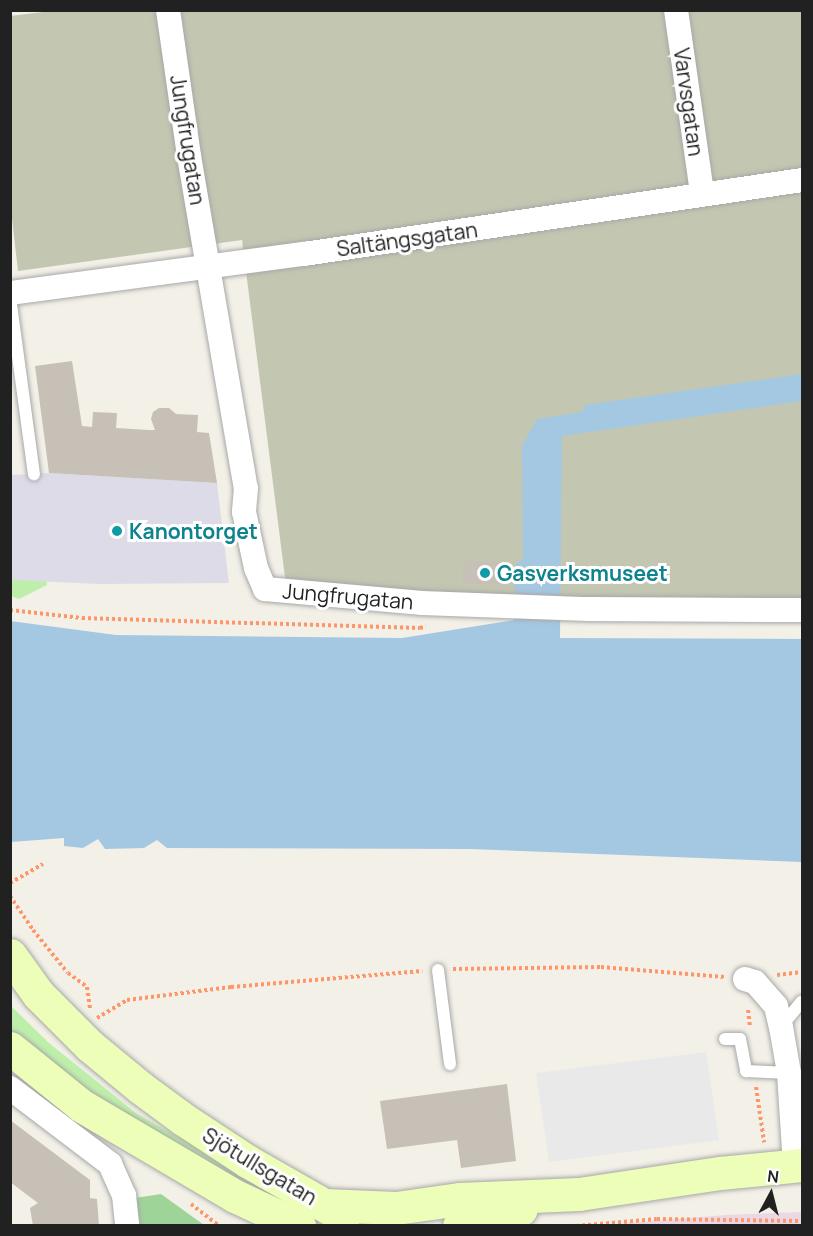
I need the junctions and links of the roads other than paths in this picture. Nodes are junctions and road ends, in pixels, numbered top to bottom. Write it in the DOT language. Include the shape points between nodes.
graph roads {
  1 [pos="168,10"];
  2 [pos="676,10"];
  3 [pos="802,180"];
  4 [pos="702,193"];
  5 [pos="208,266"];
  6 [pos="10,295"];
  7 [pos="34,474"];
  8 [pos="802,610"];
  9 [pos="10,955"];
  10 [pos="438,970"];
  11 [pos="745,979"];
  12 [pos="802,1001"];
  13 [pos="781,1027"];
  14 [pos="725,1039"];
  15 [pos="10,1048"];
  16 [pos="450,1064"];
  17 [pos="789,1072"];
  18 [pos="10,1088"];
  19 [pos="799,1165"];
  20 [pos="236,1196"];
  21 [pos="325,1205"];
  22 [pos="578,1210"];
  23 [pos="127,1226"];
  24 [pos="260,1226"];
  25 [pos="299,1226"];
  26 [pos="354,1226"];
  27 [pos="459,1226"];
  1 -- 5 [label="street, Jungfrugatan"];
  2 -- 4 [label="street, Varvsgatan"];
  3 -- 4 [label="street, Saltängsgatan"];
  4 -- 5 [label="street, Saltängsgatan"];
  5 -- 6 [label="street, Saltängsgatan"];
  5 -- 8 [label="street, Jungfrugatan" via="246,488 244,512 256,568 265,589 363,599 561,608"];
  6 -- 7 [label="lane"];
  9 -- 21 [label="main road, Sjötullsgatan" via="38,994 90,1046 141,1088 247,1161"];
  10 -- 16 [label="lane"];
  11 -- 13 [label="street" via="755,982 776,1006"];
  12 -- 13 [label="lane"];
  13 -- 17 [label="street"];
  14 -- 17 [label="lane" via="740,1039 746,1071"];
  15 -- 20 [label="main road, Sjötullsgatan" via="82,1106"];
  17 -- 19 [label="street"];
  18 -- 23 [label="street" via="110,1164 124,1195"];
  19 -- 22 [label="main road, Sjötullsgatan"];
  20 -- 24 [label="main road"];
  20 -- 25 [label="main road, Sjötullsgatan"];
  21 -- 22 [label="main road, Sjötullsgatan" via="396,1208 460,1199"];
  21 -- 26 [label="main road"];
  22 -- 27 [label="main road, Sjötullsgatan"];
}
